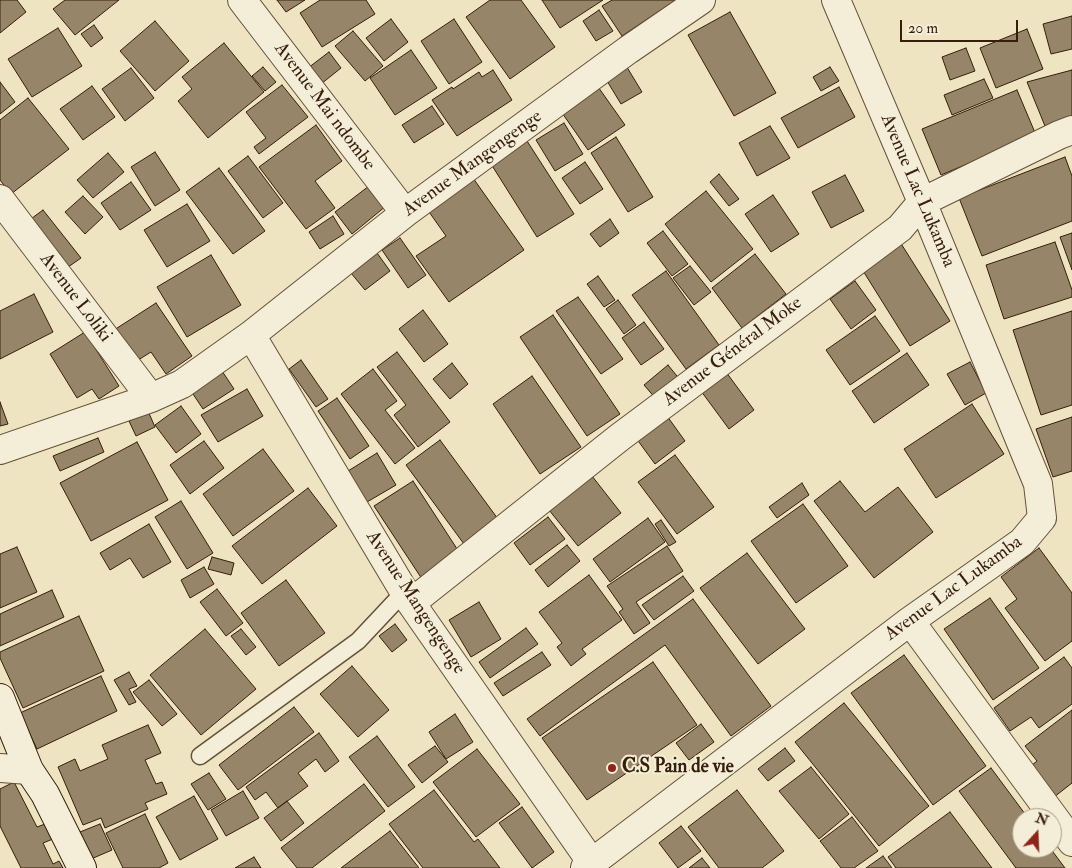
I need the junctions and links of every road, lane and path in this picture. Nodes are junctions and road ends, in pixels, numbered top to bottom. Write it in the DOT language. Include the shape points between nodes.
graph roads {
  1 [pos="242,0"];
  2 [pos="701,0"];
  3 [pos="836,0"];
  4 [pos="1072,130"];
  5 [pos="0,199"];
  6 [pos="922,202"];
  7 [pos="405,213"];
  8 [pos="251,335"];
  9 [pos="151,398"];
  10 [pos="0,450"];
  11 [pos="408,598"];
  12 [pos="910,621"];
  13 [pos="0,698"];
  14 [pos="200,756"];
  15 [pos="0,768"];
  16 [pos="29,770"];
  17 [pos="1072,842"];
  18 [pos="588,866"];
  19 [pos="82,868"];
  1 -- 7 [label="street, Avenue Mai ndombe"];
  2 -- 7 [label="street, Avenue Mangengenge"];
  3 -- 6 [label="street, Avenue Lac Lukamba"];
  4 -- 6 [label="street, Avenue Général Moke"];
  5 -- 9 [label="street, Avenue Loliki"];
  6 -- 11 [label="street, Avenue Général Moke" via="900,228"];
  6 -- 12 [label="street, Avenue Lac Lukamba" via="1038,484 1042,518 1022,542"];
  7 -- 8 [label="street, Avenue Mangengenge"];
  8 -- 9 [label="street, Avenue Mangengenge" via="182,384"];
  8 -- 11 [label="street, Avenue Mangengenge"];
  9 -- 10 [label="street, Avenue Mangengenge"];
  11 -- 14 [label="lane" via="358,640"];
  11 -- 18 [label="street, Avenue Mangengenge"];
  12 -- 17 [label="street"];
  12 -- 18 [label="street, Avenue Lac Lukamba"];
  13 -- 16 [label="street"];
  15 -- 16 [label="street"];
  16 -- 19 [label="street" via="45,794"];
}
